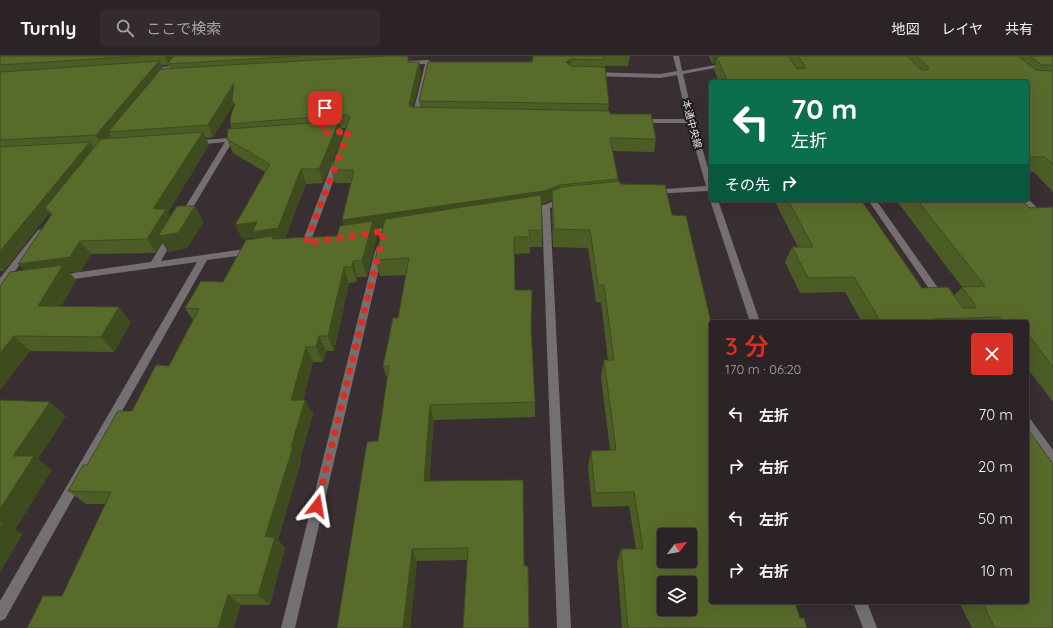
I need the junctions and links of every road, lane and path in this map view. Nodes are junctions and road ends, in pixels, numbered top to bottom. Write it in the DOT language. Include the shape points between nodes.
graph roads {
  1 [pos="676,56"];
  2 [pos="412,59"];
  3 [pos="403,63"];
  4 [pos="733,64"];
  5 [pos="141,70"];
  6 [pos="585,74"];
  7 [pos="680,74"];
  8 [pos="165,78"];
  9 [pos="325,108"];
  10 [pos="422,117"];
  11 [pos="628,120"];
  12 [pos="691,121"];
  13 [pos="322,133"];
  14 [pos="228,138"];
  15 [pos="245,139"];
  16 [pos="189,143"];
  17 [pos="338,159"];
  18 [pos="709,182"];
  19 [pos="709,189"];
  20 [pos="642,193"];
  21 [pos="574,200"];
  22 [pos="715,202"];
  23 [pos="873,202"];
  24 [pos="1028,202"];
  25 [pos="546,206"];
  26 [pos="516,211"];
  27 [pos="48,223"];
  28 [pos="407,228"];
  29 [pos="1053,228"];
  30 [pos="384,231"];
  31 [pos="353,236"];
  32 [pos="306,243"];
  33 [pos="259,250"];
  34 [pos="203,259"];
  35 [pos="154,265"];
  36 [pos="54,279"];
  37 [pos="3,285"];
  38 [pos="754,320"];
  39 [pos="956,320"];
  40 [pos="1029,426"];
  41 [pos="1053,460"];
  42 [pos="861,604"];
  43 [pos="0,614"];
  44 [pos="288,628"];
  45 [pos="564,628"];
  46 [pos="870,628"];
  1 -- 7 [label="street, 本通中央線"];
  2 -- 3 [label="street"];
  2 -- 10 [label="street" via="428,62 414,117"];
  4 -- 7 [label="street"];
  5 -- 8 [label="street" via="175,65"];
  6 -- 7 [label="street"];
  7 -- 12 [label="street, 本通中央線"];
  9 -- 13 [label="street"];
  11 -- 12 [label="street"];
  12 -- 18 [label="street, 本通中央線"];
  14 -- 15 [label="street"];
  14 -- 16 [label="street"];
  14 -- 35 [label="street"];
  17 -- 32 [label="street"];
  19 -- 20 [label="street"];
  21 -- 25 [label="street" via="559,201"];
  22 -- 38 [label="street"];
  23 -- 39 [label="street"];
  24 -- 29 [label="street"];
  25 -- 26 [label="street"];
  25 -- 45 [label="street"];
  27 -- 37 [label="street"];
  28 -- 30 [label="street"];
  30 -- 31 [label="street"];
  30 -- 44 [label="street"];
  33 -- 34 [label="street"];
  34 -- 35 [label="street"];
  34 -- 43 [label="street"];
  35 -- 36 [label="street"];
  40 -- 41 [label="street"];
  42 -- 46 [label="street"];
}
